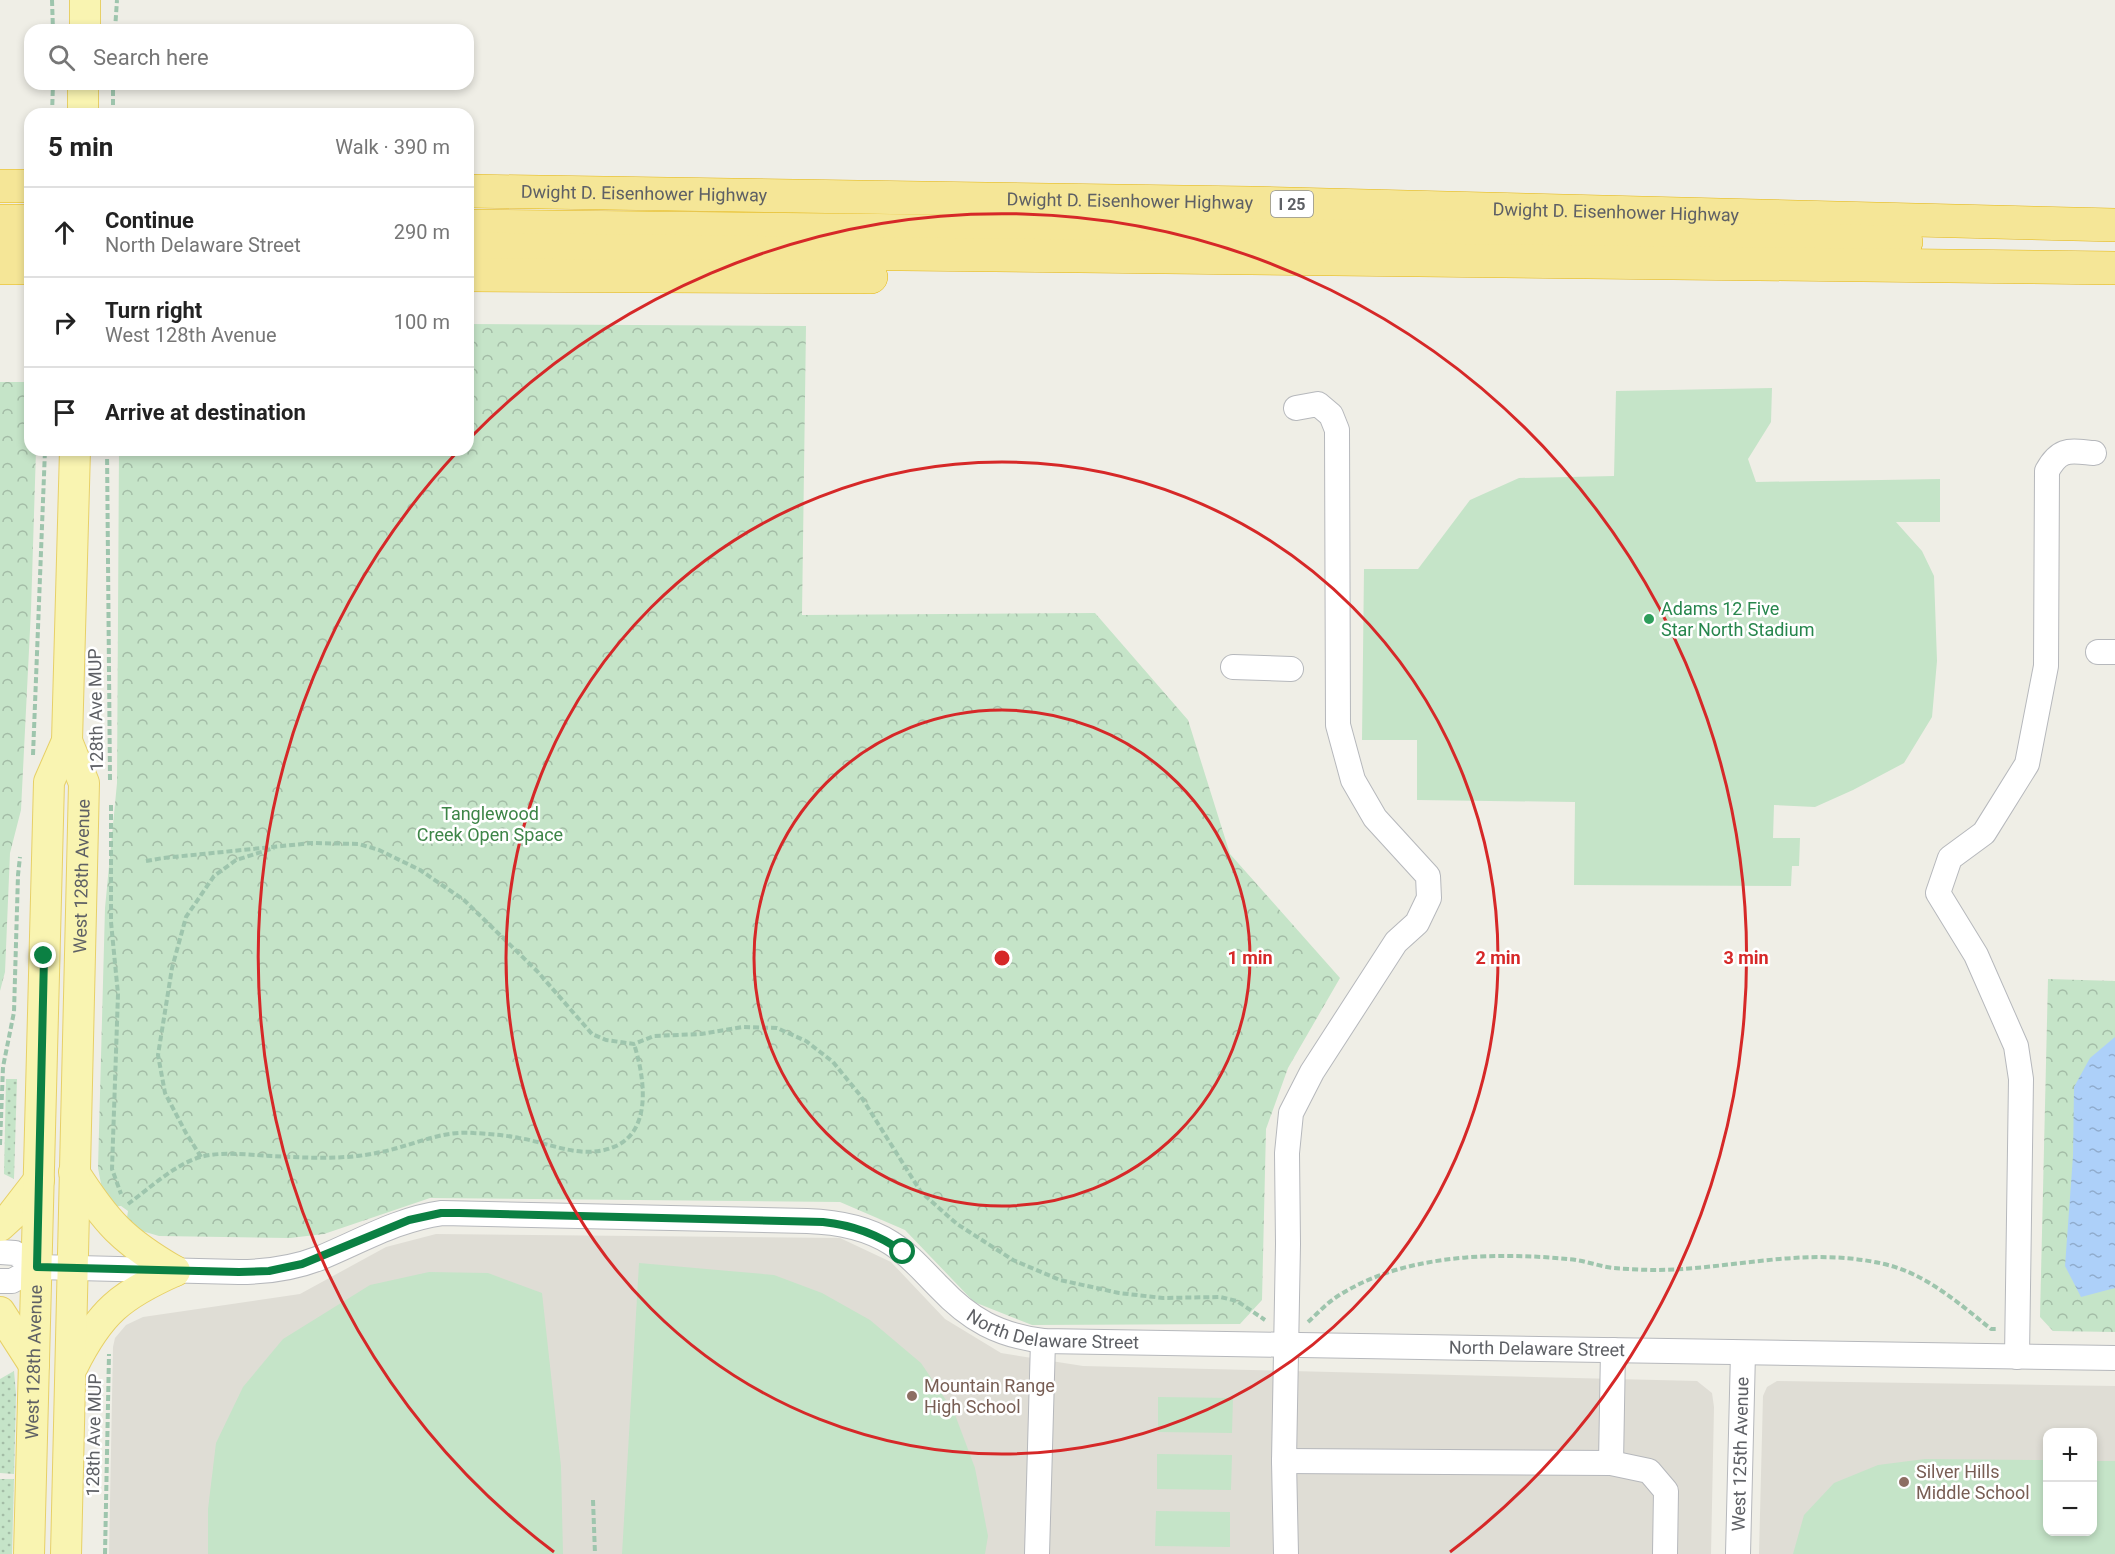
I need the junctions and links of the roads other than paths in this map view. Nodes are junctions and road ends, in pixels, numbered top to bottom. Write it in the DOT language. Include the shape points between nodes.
graph roads {
  1 [pos="86,0"];
  2 [pos="85,24"];
  3 [pos="0,186"];
  4 [pos="24,186"];
  5 [pos="474,191"];
  6 [pos="0,221"];
  7 [pos="24,221"];
  8 [pos="2115,225"];
  9 [pos="474,226"];
  10 [pos="0,244"];
  11 [pos="24,244"];
  12 [pos="2115,245"];
  13 [pos="474,249"];
  14 [pos="0,268"];
  15 [pos="24,268"];
  16 [pos="2115,268"];
  17 [pos="474,275"];
  18 [pos="2115,286"];
  19 [pos="1296,408"];
  20 [pos="2094,453"];
  21 [pos="75,456"];
  22 [pos="1233,667"];
  23 [pos="1291,669"];
  24 [pos="67,741"];
  25 [pos="74,1172"];
  26 [pos="39,1180"];
  27 [pos="0,1226"];
  28 [pos="0,1252"];
  29 [pos="37,1267"];
  30 [pos="72,1268"];
  31 [pos="175,1271"];
  32 [pos="0,1281"];
  33 [pos="0,1312"];
  34 [pos="1043,1341"];
  35 [pos="1286,1345"];
  36 [pos="1612,1350"];
  37 [pos="1743,1353"];
  38 [pos="2017,1357"];
  39 [pos="2115,1358"];
  40 [pos="34,1365"];
  41 [pos="70,1372"];
  42 [pos="1284,1461"];
  43 [pos="1611,1463"];
  44 [pos="29,1554"];
  45 [pos="66,1554"];
  46 [pos="1037,1554"];
  47 [pos="1286,1554"];
  48 [pos="1665,1554"];
  49 [pos="1738,1554"];
  1 -- 2 [label="main road"];
  3 -- 4 [label="highway"];
  5 -- 8 [label="highway, Dwight D. Eisenhower Highway / I 25" via="1250,203"];
  6 -- 7 [label="highway"];
  9 -- 12 [label="highway"];
  10 -- 11 [label="highway"];
  13 -- 16 [label="highway"];
  14 -- 15 [label="highway"];
  17 -- 18 [label="highway" via="1484,278"];
  19 -- 35 [label="street" via="1318,404 1331,415 1337,430 1338,725 1353,780 1375,818 1428,876 1429,898 1417,923 1396,942 1312,1072 1291,1113 1287,1153"];
  20 -- 38 [label="street" via="2066,451 2054,458 2048,471 2046,666 2027,764 1984,833 1950,858 1938,893 1976,954 2016,1046 2021,1079"];
  21 -- 24 [label="main road, West 128th Avenue"];
  22 -- 23 [label="street"];
  24 -- 25 [label="main road, West 128th Avenue" via="84,783"];
  24 -- 26 [label="main road, West 128th Avenue" via="49,782"];
  25 -- 30 [label="main road, West 128th Avenue"];
  25 -- 31 [label="main road" via="118,1232"];
  26 -- 27 [label="main road"];
  26 -- 29 [label="main road, West 128th Avenue"];
  28 -- 29 [label="street, North Delaware Street" via="15,1253"];
  29 -- 30 [label="street, North Delaware Street"];
  29 -- 32 [label="street, North Delaware Street" via="12,1281"];
  29 -- 40 [label="main road, West 128th Avenue"];
  30 -- 31 [label="street, North Delaware Street"];
  30 -- 41 [label="main road, West 128th Avenue"];
  31 -- 34 [label="street, North Delaware Street" via="254,1272 287,1268 409,1220 441,1213 823,1222 877,1235 903,1252 953,1302 981,1323 1009,1335"];
  31 -- 41 [label="main road" via="142,1286 115,1305 93,1329"];
  33 -- 40 [label="main road"];
  34 -- 35 [label="street, North Delaware Street"];
  34 -- 46 [label="street"];
  35 -- 36 [label="street, North Delaware Street"];
  35 -- 42 [label="street"];
  36 -- 37 [label="street, North Delaware Street"];
  36 -- 43 [label="street"];
  37 -- 38 [label="street, North Delaware Street"];
  37 -- 49 [label="street, West 125th Avenue"];
  38 -- 39 [label="street, North Delaware Street"];
  40 -- 44 [label="main road, West 128th Avenue"];
  41 -- 45 [label="main road, West 128th Avenue"];
  42 -- 43 [label="street"];
  42 -- 47 [label="street"];
  43 -- 48 [label="street" via="1649,1471 1666,1491"];
}
